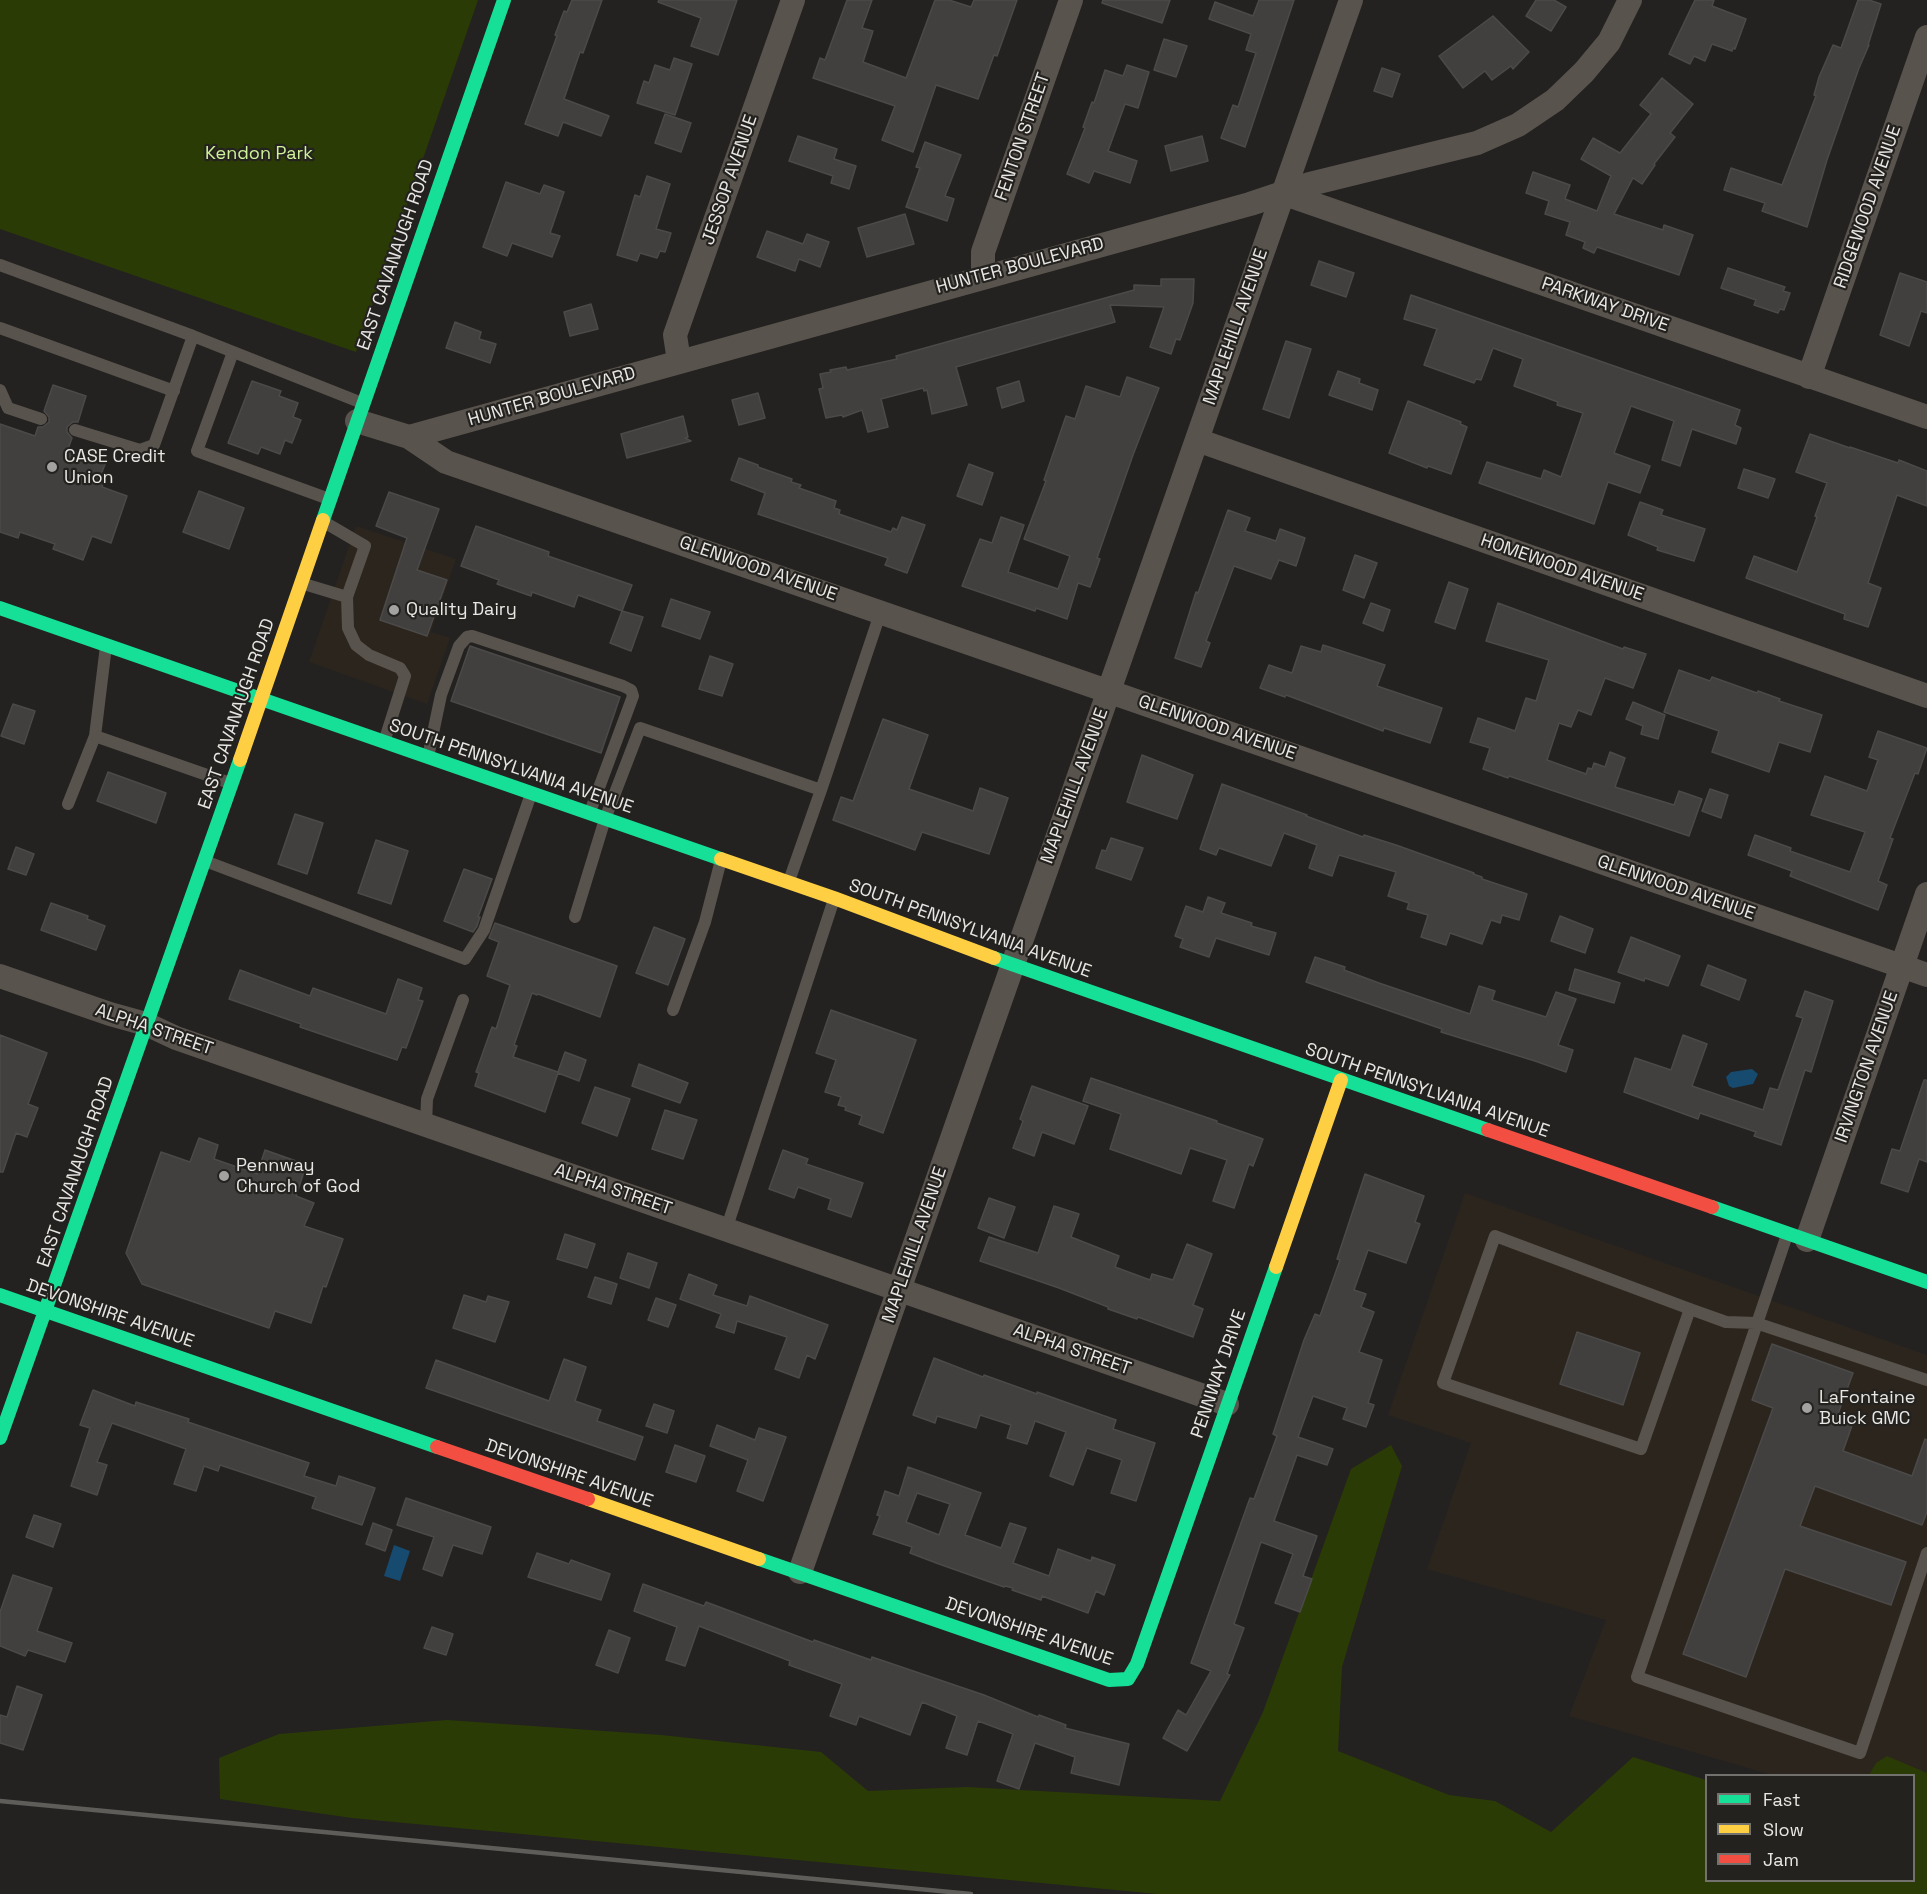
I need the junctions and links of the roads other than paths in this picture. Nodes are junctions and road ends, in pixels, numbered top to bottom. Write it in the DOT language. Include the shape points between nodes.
graph roads {
  1 [pos="504,0"];
  2 [pos="793,0"];
  3 [pos="1071,0"];
  4 [pos="1351,0"];
  5 [pos="1630,0"];
  6 [pos="1927,37"];
  7 [pos="1282,193"];
  8 [pos="0,265"];
  9 [pos="983,276"];
  10 [pos="0,328"];
  11 [pos="193,336"];
  12 [pos="233,352"];
  13 [pos="679,361"];
  14 [pos="1809,376"];
  15 [pos="0,390"];
  16 [pos="174,391"];
  17 [pos="360,412"];
  18 [pos="1927,417"];
  19 [pos="41,419"];
  20 [pos="75,430"];
  21 [pos="409,437"];
  22 [pos="1197,440"];
  23 [pos="330,500"];
  24 [pos="322,522"];
  25 [pos="301,583"];
  26 [pos="347,597"];
  27 [pos="0,608"];
  28 [pos="880,611"];
  29 [pos="106,645"];
  30 [pos="1109,691"];
  31 [pos="1927,696"];
  32 [pos="261,699"];
  33 [pos="95,736"];
  34 [pos="384,742"];
  35 [pos="428,757"];
  36 [pos="231,784"];
  37 [pos="821,790"];
  38 [pos="531,793"];
  39 [pos="68,804"];
  40 [pos="590,813"];
  41 [pos="605,819"];
  42 [pos="721,859"];
  43 [pos="204,861"];
  44 [pos="789,882"];
  45 [pos="1927,894"];
  46 [pos="834,898"];
  47 [pos="575,917"];
  48 [pos="1012,965"];
  49 [pos="1903,966"];
  50 [pos="1927,975"];
  51 [pos="0,976"];
  52 [pos="463,1000"];
  53 [pos="673,1010"];
  54 [pos="146,1024"];
  55 [pos="1341,1080"];
  56 [pos="426,1125"];
  57 [pos="726,1230"];
  58 [pos="1797,1237"];
  59 [pos="1927,1282"];
  60 [pos="899,1290"];
  61 [pos="0,1295"];
  62 [pos="1690,1308"];
  63 [pos="45,1311"];
  64 [pos="1756,1323"];
  65 [pos="1927,1380"];
  66 [pos="1227,1404"];
  67 [pos="0,1438"];
  68 [pos="1927,1553"];
  69 [pos="800,1572"];
  70 [pos="1128,1679"];
  1 -- 17 [label="street, EAST CAVANAUGH ROAD"];
  2 -- 13 [label="street, JESSOP AVENUE" via="675,335"];
  3 -- 9 [label="street, FENTON STREET" via="983,252"];
  4 -- 7 [label="street, MAPLEHILL AVENUE"];
  5 -- 7 [label="street, HUNTER BOULEVARD" via="1609,42 1584,72 1555,100 1518,125 1477,143"];
  6 -- 14 [label="street, RIDGEWOOD AVENUE"];
  7 -- 9 [label="street, HUNTER BOULEVARD"];
  7 -- 14 [label="street, PARKWAY DRIVE"];
  7 -- 22 [label="street, MAPLEHILL AVENUE"];
  8 -- 11 [label="lane"];
  9 -- 13 [label="street, HUNTER BOULEVARD"];
  10 -- 16 [label="lane"];
  11 -- 12 [label="lane"];
  11 -- 16 [label="lane"];
  12 -- 17 [label="lane"];
  12 -- 23 [label="lane" via="197,451"];
  13 -- 21 [label="street, HUNTER BOULEVARD"];
  14 -- 18 [label="street, PARKWAY DRIVE"];
  15 -- 19 [label="lane" via="8,408"];
  16 -- 20 [label="lane" via="154,445 140,450"];
  17 -- 21 [label="street"];
  17 -- 23 [label="street, EAST CAVANAUGH ROAD"];
  21 -- 28 [label="street, GLENWOOD AVENUE" via="446,462"];
  22 -- 30 [label="street, MAPLEHILL AVENUE"];
  22 -- 31 [label="street, HOMEWOOD AVENUE"];
  23 -- 24 [label="street, EAST CAVANAUGH ROAD"];
  24 -- 25 [label="street, EAST CAVANAUGH ROAD"];
  24 -- 26 [label="lane" via="365,546"];
  25 -- 26 [label="lane"];
  25 -- 32 [label="street, EAST CAVANAUGH ROAD"];
  26 -- 34 [label="lane" via="348,628 356,645 400,668 405,676"];
  27 -- 29 [label="street, SOUTH PENNSYLVANIA AVENUE"];
  28 -- 30 [label="street, GLENWOOD AVENUE"];
  28 -- 37 [label="lane"];
  29 -- 32 [label="street, SOUTH PENNSYLVANIA AVENUE"];
  29 -- 33 [label="lane"];
  30 -- 48 [label="street, MAPLEHILL AVENUE"];
  30 -- 49 [label="street, GLENWOOD AVENUE"];
  32 -- 34 [label="street, SOUTH PENNSYLVANIA AVENUE"];
  32 -- 36 [label="street, EAST CAVANAUGH ROAD"];
  33 -- 36 [label="lane"];
  33 -- 39 [label="lane"];
  34 -- 35 [label="street, SOUTH PENNSYLVANIA AVENUE"];
  35 -- 38 [label="street, SOUTH PENNSYLVANIA AVENUE"];
  35 -- 40 [label="lane" via="441,695 459,646 467,637 623,686 633,696"];
  36 -- 43 [label="street, EAST CAVANAUGH ROAD"];
  37 -- 41 [label="lane" via="640,728"];
  37 -- 44 [label="lane"];
  38 -- 40 [label="street, SOUTH PENNSYLVANIA AVENUE"];
  38 -- 43 [label="lane" via="484,930 465,959"];
  40 -- 41 [label="street, SOUTH PENNSYLVANIA AVENUE"];
  41 -- 42 [label="street, SOUTH PENNSYLVANIA AVENUE"];
  41 -- 47 [label="lane"];
  42 -- 44 [label="street, SOUTH PENNSYLVANIA AVENUE"];
  42 -- 53 [label="lane" via="705,922"];
  43 -- 54 [label="street, EAST CAVANAUGH ROAD"];
  44 -- 46 [label="street, SOUTH PENNSYLVANIA AVENUE"];
  45 -- 49 [label="street, IRVINGTON AVENUE"];
  46 -- 48 [label="street, SOUTH PENNSYLVANIA AVENUE"];
  46 -- 57 [label="lane"];
  48 -- 55 [label="street, SOUTH PENNSYLVANIA AVENUE"];
  48 -- 60 [label="street, MAPLEHILL AVENUE"];
  49 -- 50 [label="street, GLENWOOD AVENUE"];
  49 -- 58 [label="street, IRVINGTON AVENUE"];
  51 -- 54 [label="street, ALPHA STREET"];
  52 -- 56 [label="lane" via="427,1099"];
  54 -- 56 [label="street, ALPHA STREET"];
  54 -- 63 [label="street, EAST CAVANAUGH ROAD"];
  55 -- 58 [label="street, SOUTH PENNSYLVANIA AVENUE"];
  55 -- 66 [label="street, PENNWAY DRIVE"];
  56 -- 57 [label="street, ALPHA STREET"];
  57 -- 60 [label="street, ALPHA STREET"];
  58 -- 59 [label="street, SOUTH PENNSYLVANIA AVENUE"];
  58 -- 64 [label="lane"];
  60 -- 66 [label="street, ALPHA STREET"];
  60 -- 69 [label="street, MAPLEHILL AVENUE"];
  61 -- 63 [label="street, DEVONSHIRE AVENUE"];
  62 -- 62 [label="lane" via="1495,1236 1443,1383 1641,1449"];
  62 -- 64 [label="lane" via="1726,1322"];
  63 -- 67 [label="street, EAST CAVANAUGH ROAD"];
  63 -- 69 [label="street, DEVONSHIRE AVENUE"];
  64 -- 65 [label="lane"];
  64 -- 68 [label="lane" via="1637,1677 1860,1753"];
  66 -- 70 [label="street, PENNWAY DRIVE" via="1137,1664"];
  69 -- 70 [label="street, DEVONSHIRE AVENUE" via="1109,1680"];
}
